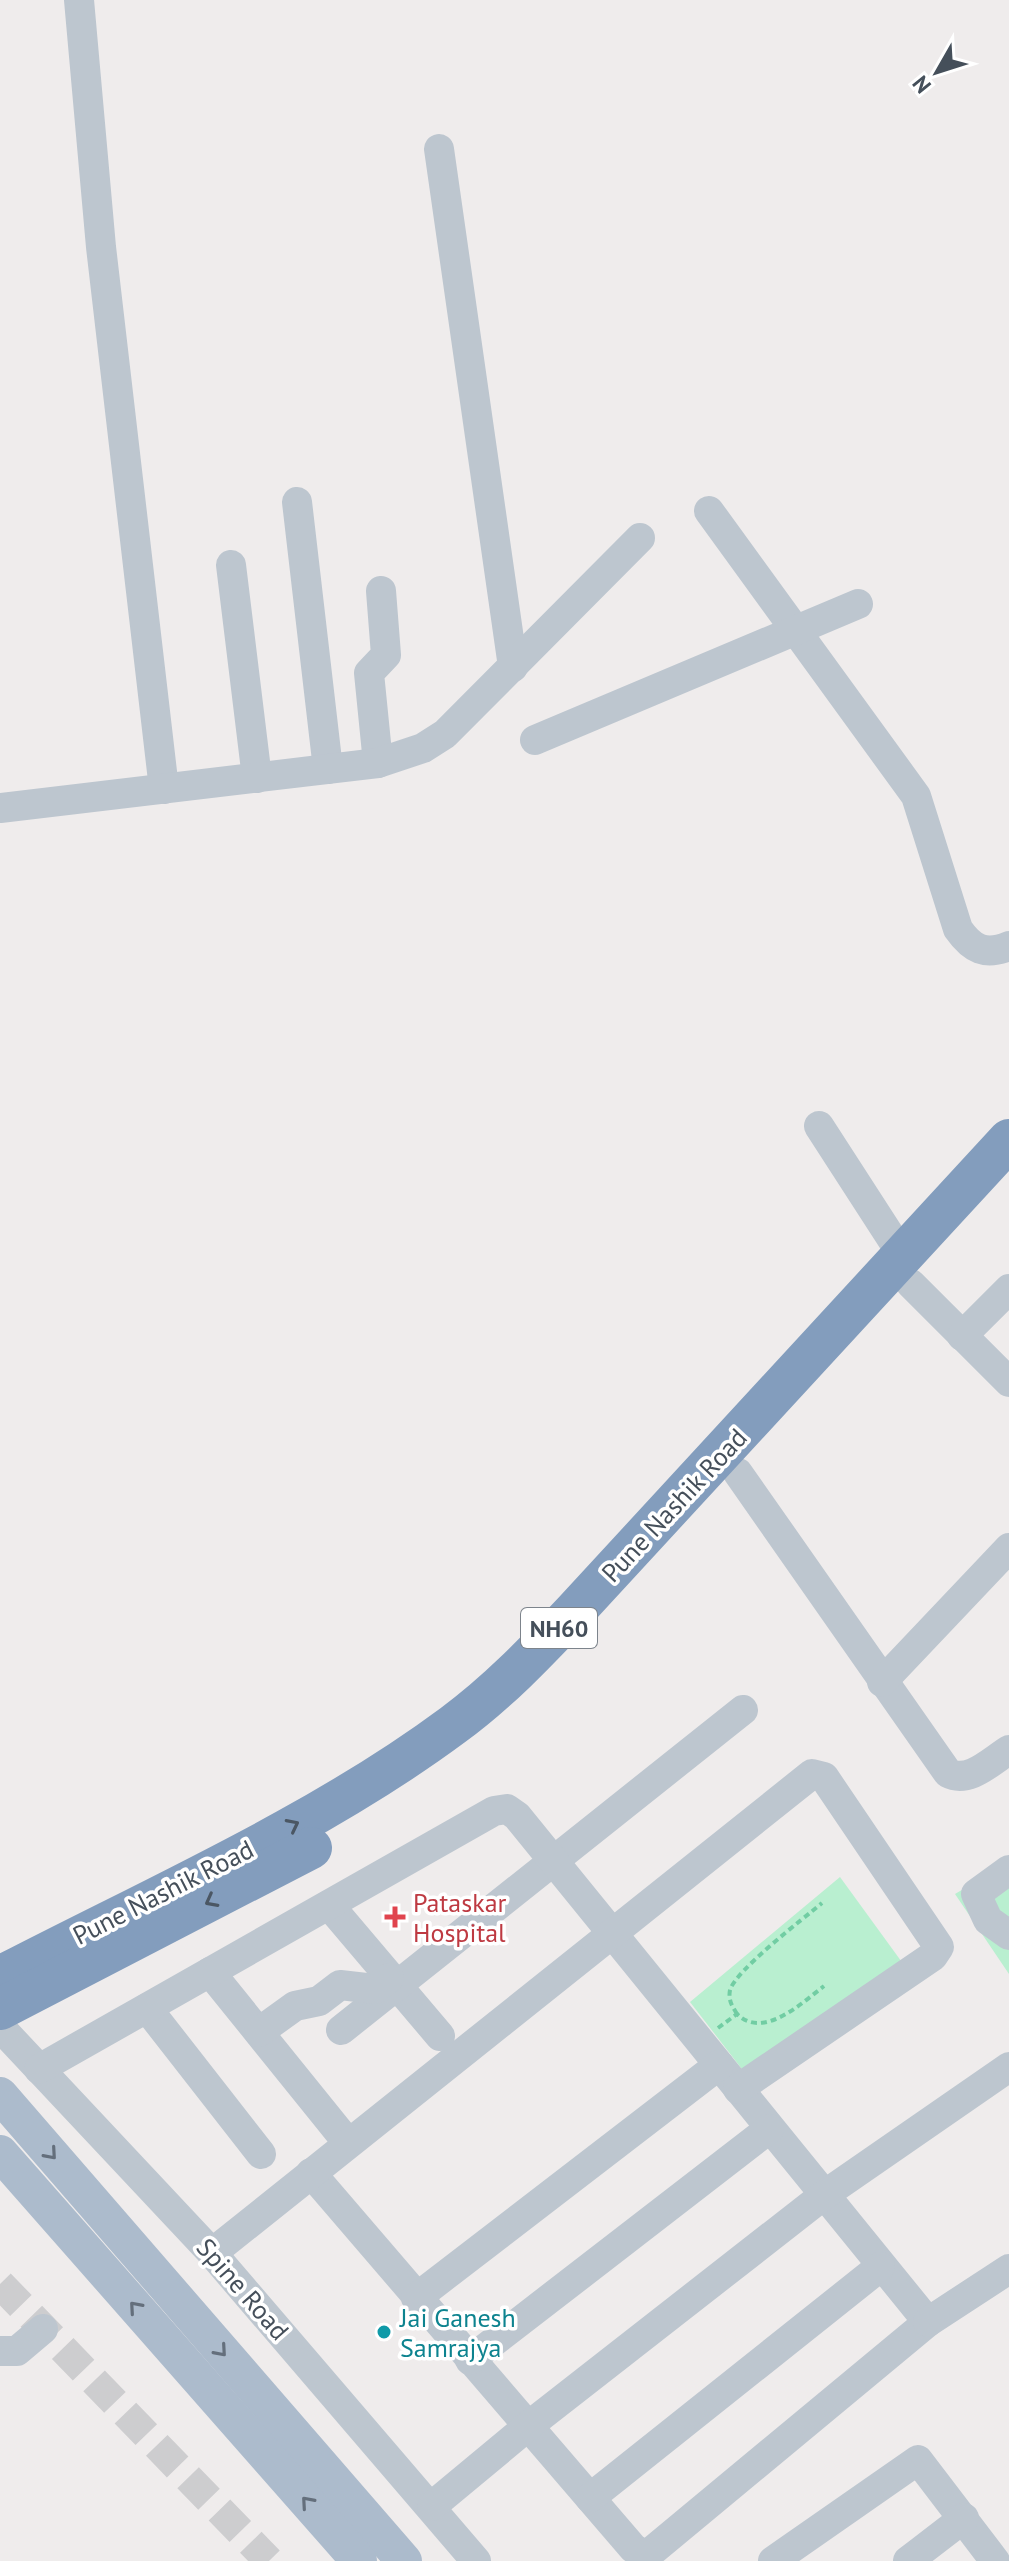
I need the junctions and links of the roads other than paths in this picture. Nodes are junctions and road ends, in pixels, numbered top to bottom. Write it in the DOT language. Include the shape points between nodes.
graph roads {
  1 [pos="79,0"];
  2 [pos="439,149"];
  3 [pos="297,502"];
  4 [pos="709,511"];
  5 [pos="640,538"];
  6 [pos="231,565"];
  7 [pos="381,591"];
  8 [pos="858,604"];
  9 [pos="796,630"];
  10 [pos="513,667"];
  11 [pos="535,740"];
  12 [pos="378,763"];
  13 [pos="328,769"];
  14 [pos="257,778"];
  15 [pos="164,789"];
  16 [pos="0,808"];
  17 [pos="1009,946"];
  18 [pos="819,1126"];
  19 [pos="1009,1140"];
  20 [pos="1009,1177"];
  21 [pos="907,1270"];
  22 [pos="1009,1289"];
  23 [pos="962,1336"];
  24 [pos="1009,1382"];
  25 [pos="738,1473"];
  26 [pos="1009,1548"];
  27 [pos="882,1682"];
  28 [pos="743,1710"];
  29 [pos="1009,1750"];
  30 [pos="554,1862"];
  31 [pos="1009,1870"];
  32 [pos="329,1905"];
  33 [pos="610,1932"];
  34 [pos="1009,1935"];
  35 [pos="210,1972"];
  36 [pos="0,1977"];
  37 [pos="393,1983"];
  38 [pos="147,2008"];
  39 [pos="341,2030"];
  40 [pos="3,2031"];
  41 [pos="259,2032"];
  42 [pos="440,2036"];
  43 [pos="719,2065"];
  44 [pos="1009,2067"];
  45 [pos="39,2069"];
  46 [pos="738,2089"];
  47 [pos="0,2095"];
  48 [pos="769,2129"];
  49 [pos="348,2143"];
  50 [pos="0,2153"];
  51 [pos="261,2154"];
  52 [pos="311,2173"];
  53 [pos="824,2195"];
  54 [pos="212,2253"];
  55 [pos="880,2267"];
  56 [pos="1009,2269"];
  57 [pos="416,2298"];
  58 [pos="928,2322"];
  59 [pos="43,2329"];
  60 [pos="0,2351"];
  61 [pos="470,2360"];
  62 [pos="527,2427"];
  63 [pos="590,2498"];
  64 [pos="432,2506"];
  65 [pos="964,2518"];
  66 [pos="359,2561"];
  67 [pos="404,2561"];
  68 [pos="476,2561"];
  69 [pos="773,2561"];
  70 [pos="908,2561"];
  71 [pos="995,2561"];
  1 -- 15 [label="street" via="101,247"];
  2 -- 10 [label="street"];
  3 -- 13 [label="street"];
  4 -- 9 [label="street"];
  5 -- 10 [label="street"];
  6 -- 14 [label="street"];
  7 -- 12 [label="street" via="386,655 369,673"];
  8 -- 9 [label="street"];
  9 -- 11 [label="street"];
  9 -- 17 [label="street" via="916,796 958,929 969,945 984,952"];
  10 -- 12 [label="street" via="445,734 423,748"];
  12 -- 13 [label="street"];
  13 -- 14 [label="street"];
  14 -- 15 [label="street"];
  15 -- 16 [label="street"];
  18 -- 21 [label="street"];
  19 -- 21 [label="highway, Pune Nashik Road / NH60"];
  20 -- 21 [label="highway, Pune Nashik Road / NH60"];
  21 -- 23 [label="street"];
  21 -- 25 [label="highway, Pune Nashik Road / NH60"];
  36 -- 21 [label="highway, Pune Nashik Road / NH60, one-way" via="310,1816 454,1725 552,1636"];
  22 -- 23 [label="street"];
  23 -- 24 [label="street"];
  25 -- 27 [label="street"];
  25 -- 40 [label="highway, Pune Nashik Road / NH60, one-way" via="541,1684 459,1755 396,1800"];
  26 -- 27 [label="street"];
  27 -- 29 [label="street" via="948,1773 957,1778"];
  28 -- 30 [label="street"];
  30 -- 32 [label="street" via="517,1816 507,1809 494,1811"];
  30 -- 33 [label="street"];
  30 -- 37 [label="street"];
  31 -- 34 [label="street" via="976,1894 988,1920"];
  32 -- 35 [label="street"];
  32 -- 37 [label="street"];
  33 -- 43 [label="street"];
  33 -- 46 [label="street" via="802,1779 812,1774 824,1777 939,1947"];
  33 -- 49 [label="street"];
  35 -- 38 [label="street"];
  35 -- 41 [label="street"];
  37 -- 39 [label="street"];
  37 -- 41 [label="street" via="375,1989 340,1985 319,2001 295,2006"];
  37 -- 42 [label="street"];
  38 -- 45 [label="street"];
  38 -- 51 [label="street"];
  40 -- 45 [label="street, Spine Road"];
  41 -- 49 [label="street"];
  43 -- 46 [label="street"];
  43 -- 57 [label="street"];
  44 -- 53 [label="street"];
  45 -- 54 [label="street, Spine Road"];
  46 -- 48 [label="street"];
  47 -- 67 [label="main road, one-way"];
  48 -- 53 [label="street"];
  48 -- 61 [label="street"];
  49 -- 52 [label="street"];
  66 -- 50 [label="main road, one-way"];
  52 -- 54 [label="street"];
  52 -- 57 [label="street"];
  53 -- 55 [label="street"];
  53 -- 62 [label="street"];
  54 -- 64 [label="street, Spine Road"];
  55 -- 58 [label="street"];
  55 -- 63 [label="street"];
  56 -- 58 [label="street"];
  57 -- 61 [label="street"];
  58 -- 63 [label="street" via="652,2551 642,2554 633,2548"];
  59 -- 60 [label="street" via="17,2351"];
  61 -- 62 [label="street"];
  62 -- 63 [label="street"];
  62 -- 64 [label="street"];
  64 -- 68 [label="street, Spine Road"];
  65 -- 69 [label="street" via="918,2460"];
  65 -- 70 [label="street"];
  65 -- 71 [label="street"];
}
